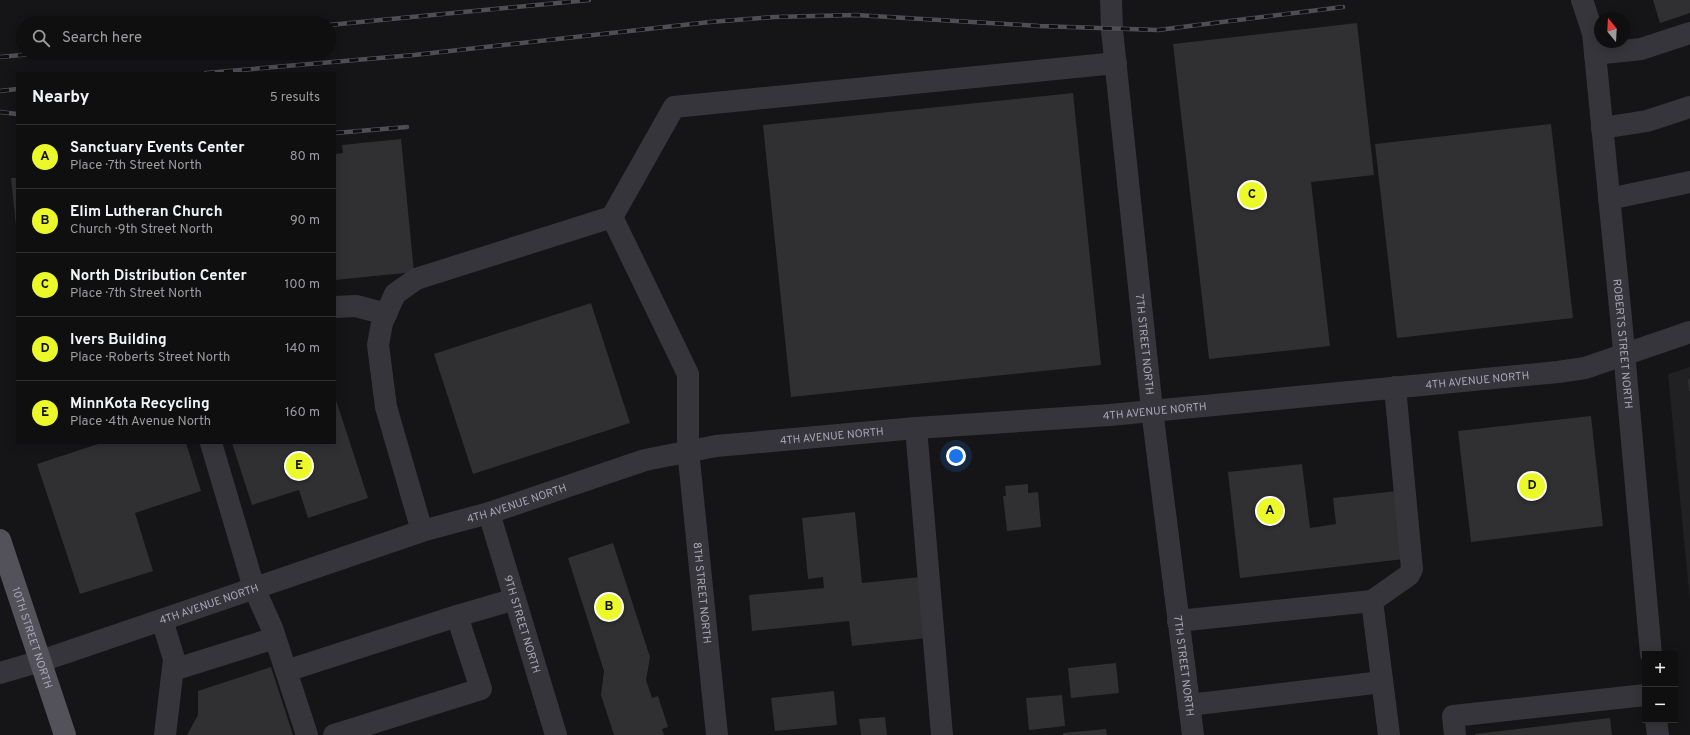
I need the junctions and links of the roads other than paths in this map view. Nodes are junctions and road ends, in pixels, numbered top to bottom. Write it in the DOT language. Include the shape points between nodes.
graph roads {
  1 [pos="1111,0"];
  2 [pos="1582,0"];
  3 [pos="1598,0"];
  4 [pos="1597,12"];
  5 [pos="1690,33"];
  6 [pos="1594,43"];
  7 [pos="1594,48"];
  8 [pos="1630,48"];
  9 [pos="1116,63"];
  10 [pos="1690,107"];
  11 [pos="1602,128"];
  12 [pos="1690,182"];
  13 [pos="1609,199"];
  14 [pos="612,217"];
  15 [pos="336,307"];
  16 [pos="386,314"];
  17 [pos="1690,332"];
  18 [pos="1625,355"];
  19 [pos="1395,387"];
  20 [pos="1152,410"];
  21 [pos="916,428"];
  22 [pos="211,444"];
  23 [pos="688,450"];
  24 [pos="489,513"];
  25 [pos="422,531"];
  26 [pos="0,540"];
  27 [pos="254,588"];
  28 [pos="515,599"];
  29 [pos="1372,601"];
  30 [pos="456,616"];
  31 [pos="162,620"];
  32 [pos="1178,621"];
  33 [pos="275,638"];
  34 [pos="1651,651"];
  35 [pos="41,661"];
  36 [pos="173,670"];
  37 [pos="286,671"];
  38 [pos="0,673"];
  39 [pos="1382,682"];
  40 [pos="1642,695"];
  41 [pos="1189,705"];
  42 [pos="1656,723"];
  43 [pos="65,735"];
  44 [pos="165,735"];
  45 [pos="307,735"];
  46 [pos="334,735"];
  47 [pos="556,735"];
  48 [pos="717,735"];
  49 [pos="942,735"];
  50 [pos="1193,735"];
  51 [pos="1389,735"];
  52 [pos="1454,735"];
  53 [pos="1658,735"];
  1 -- 9 [label="street, 7TH STREET NORTH"];
  2 -- 6 [label="street, ROBERTS STREET NORTH"];
  3 -- 4 [label="street, ROBERTS STREET NORTH"];
  5 -- 8 [label="street" via="1641,49"];
  7 -- 11 [label="street, ROBERTS STREET NORTH"];
  9 -- 14 [label="street" via="674,107"];
  9 -- 20 [label="street, 7TH STREET NORTH"];
  10 -- 11 [label="street" via="1647,121"];
  11 -- 13 [label="street, ROBERTS STREET NORTH"];
  12 -- 13 [label="street"];
  13 -- 18 [label="street, ROBERTS STREET NORTH"];
  14 -- 16 [label="street" via="416,280 395,294"];
  14 -- 23 [label="street, 8TH STREET NORTH" via="688,374"];
  15 -- 16 [label="street" via="356,306"];
  16 -- 25 [label="street" via="378,345 386,407"];
  17 -- 18 [label="street, 4TH AVENUE NORTH"];
  18 -- 19 [label="street, 4TH AVENUE NORTH" via="1585,368"];
  18 -- 34 [label="street, ROBERTS STREET NORTH"];
  19 -- 20 [label="street, 4TH AVENUE NORTH"];
  19 -- 29 [label="street" via="1412,569 1409,576"];
  20 -- 21 [label="street, 4TH AVENUE NORTH"];
  20 -- 32 [label="street, 7TH STREET NORTH"];
  21 -- 23 [label="street, 4TH AVENUE NORTH"];
  21 -- 49 [label="street"];
  22 -- 27 [label="street"];
  23 -- 24 [label="street, 4TH AVENUE NORTH" via="644,460"];
  23 -- 48 [label="street, 8TH STREET NORTH"];
  24 -- 25 [label="street, 4TH AVENUE NORTH"];
  24 -- 28 [label="street, 9TH STREET NORTH"];
  25 -- 27 [label="street, 4TH AVENUE NORTH"];
  26 -- 35 [label="main road, 10TH STREET NORTH"];
  27 -- 31 [label="street, 4TH AVENUE NORTH"];
  27 -- 33 [label="street"];
  28 -- 30 [label="street"];
  28 -- 47 [label="street, 9TH STREET NORTH"];
  29 -- 32 [label="street"];
  29 -- 39 [label="street"];
  30 -- 37 [label="street"];
  30 -- 46 [label="street" via="481,689"];
  31 -- 35 [label="street, 4TH AVENUE NORTH"];
  31 -- 36 [label="street" via="174,659"];
  32 -- 41 [label="street, 7TH STREET NORTH"];
  33 -- 36 [label="street"];
  33 -- 37 [label="street"];
  35 -- 38 [label="street, 4TH AVENUE NORTH"];
  35 -- 43 [label="main road, 10TH STREET NORTH"];
  36 -- 44 [label="street"];
  37 -- 45 [label="street"];
  39 -- 41 [label="street"];
  39 -- 51 [label="street"];
  40 -- 52 [label="street" via="1453,716"];
  41 -- 50 [label="street, 7TH STREET NORTH"];
  42 -- 53 [label="street"];
}
